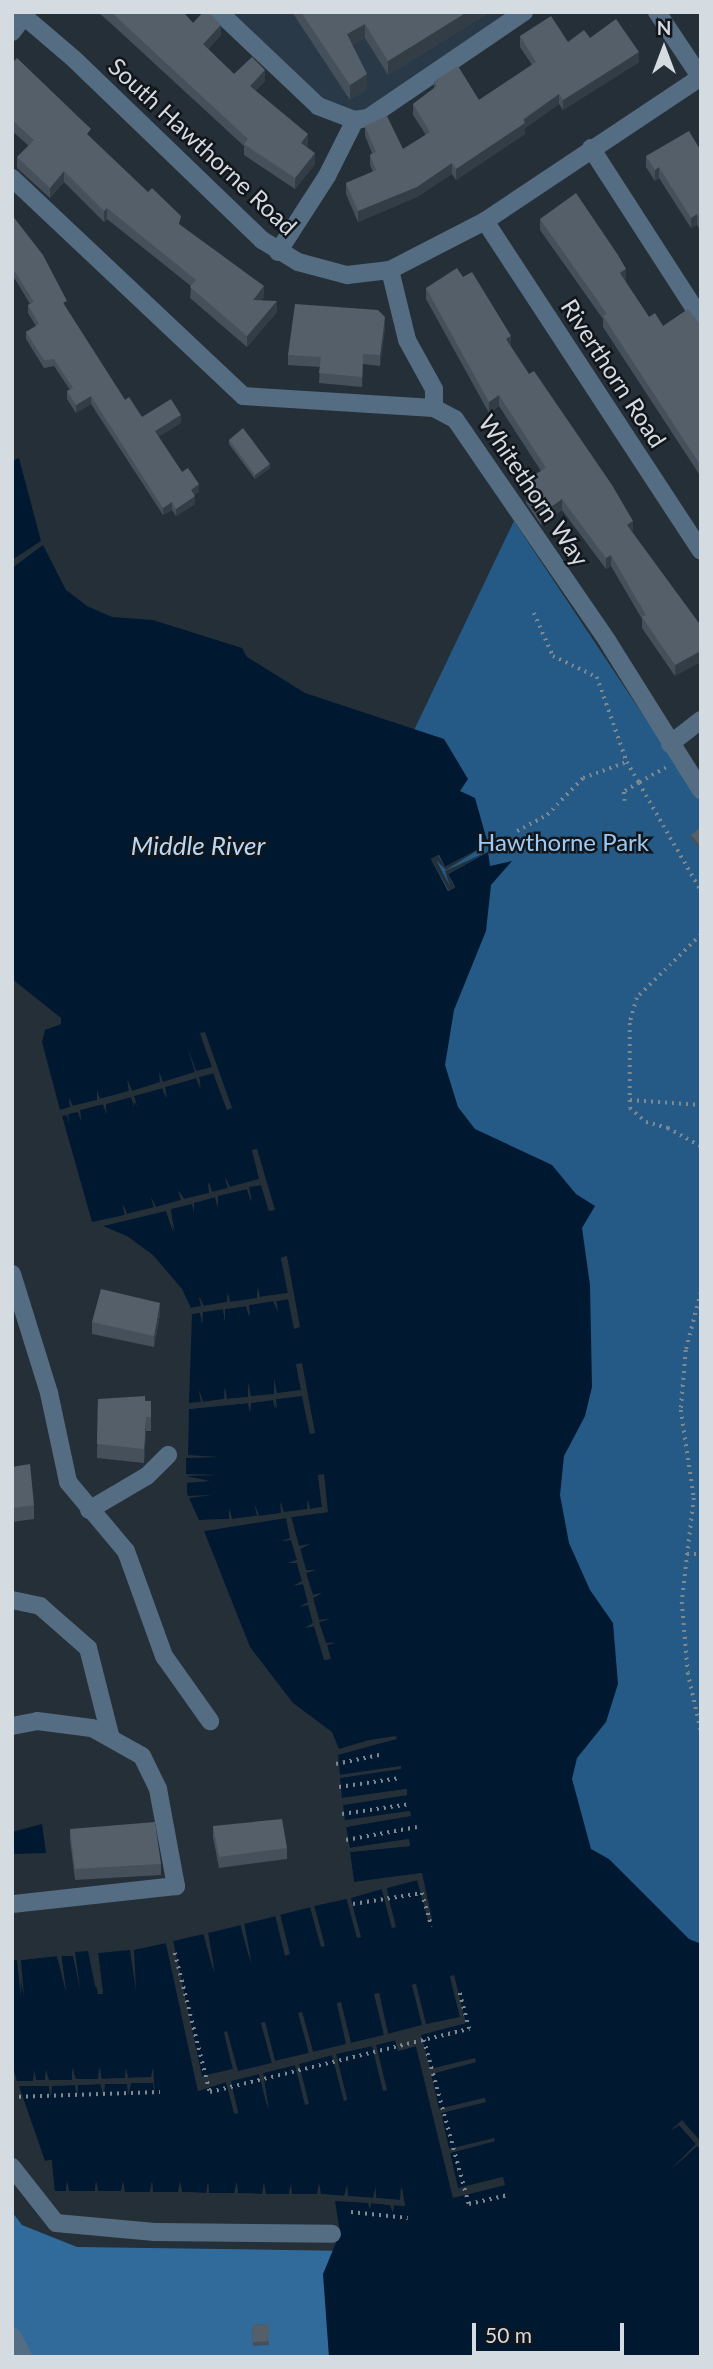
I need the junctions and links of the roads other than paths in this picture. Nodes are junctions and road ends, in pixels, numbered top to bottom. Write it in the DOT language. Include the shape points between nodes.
graph roads {
  1 [pos="219,12"];
  2 [pos="524,12"];
  3 [pos="657,12"];
  4 [pos="22,14"];
  5 [pos="12,32"];
  6 [pos="700,77"];
  7 [pos="355,120"];
  8 [pos="591,148"];
  9 [pos="12,178"];
  10 [pos="485,221"];
  11 [pos="278,252"];
  12 [pos="390,270"];
  13 [pos="701,319"];
  14 [pos="434,408"];
  15 [pos="701,551"];
  16 [pos="701,720"];
  17 [pos="670,744"];
  18 [pos="701,790"];
  19 [pos="12,1274"];
  20 [pos="168,1455"];
  21 [pos="89,1510"];
  22 [pos="12,1600"];
  23 [pos="210,1721"];
  24 [pos="12,1726"];
  25 [pos="110,1735"];
  26 [pos="12,1904"];
  27 [pos="12,2167"];
  28 [pos="332,2234"];
  29 [pos="12,2336"];
  30 [pos="23,2357"];
  1 -- 7 [label="street" via="318,106"];
  2 -- 7 [label="street" via="368,118"];
  3 -- 6 [label="street"];
  4 -- 5 [label="street"];
  4 -- 11 [label="street, South Hawthorne Road"];
  6 -- 8 [label="street, South Hawthorne Road"];
  7 -- 11 [label="street" via="327,176"];
  8 -- 10 [label="street, South Hawthorne Road"];
  8 -- 13 [label="street"];
  9 -- 14 [label="street" via="243,396"];
  10 -- 12 [label="street, South Hawthorne Road"];
  10 -- 15 [label="street, Riverthorn Road"];
  11 -- 12 [label="street, South Hawthorne Road" via="324,272"];
  12 -- 14 [label="street" via="407,340 434,389"];
  14 -- 17 [label="street, Whitethorn Way" via="455,419 472,442 608,642"];
  16 -- 17 [label="street"];
  17 -- 18 [label="street, Whitethorn Way"];
  19 -- 21 [label="street" via="49,1392 61,1461 68,1482"];
  20 -- 21 [label="street" via="147,1476"];
  21 -- 23 [label="street" via="126,1551 164,1656"];
  22 -- 25 [label="street" via="40,1606 88,1648"];
  24 -- 25 [label="street" via="59,1722"];
  25 -- 26 [label="street" via="131,1746 150,1769 167,1828 176,1886"];
  27 -- 28 [label="street" via="56,2223 155,2232"];
  29 -- 30 [label="street"];
}
